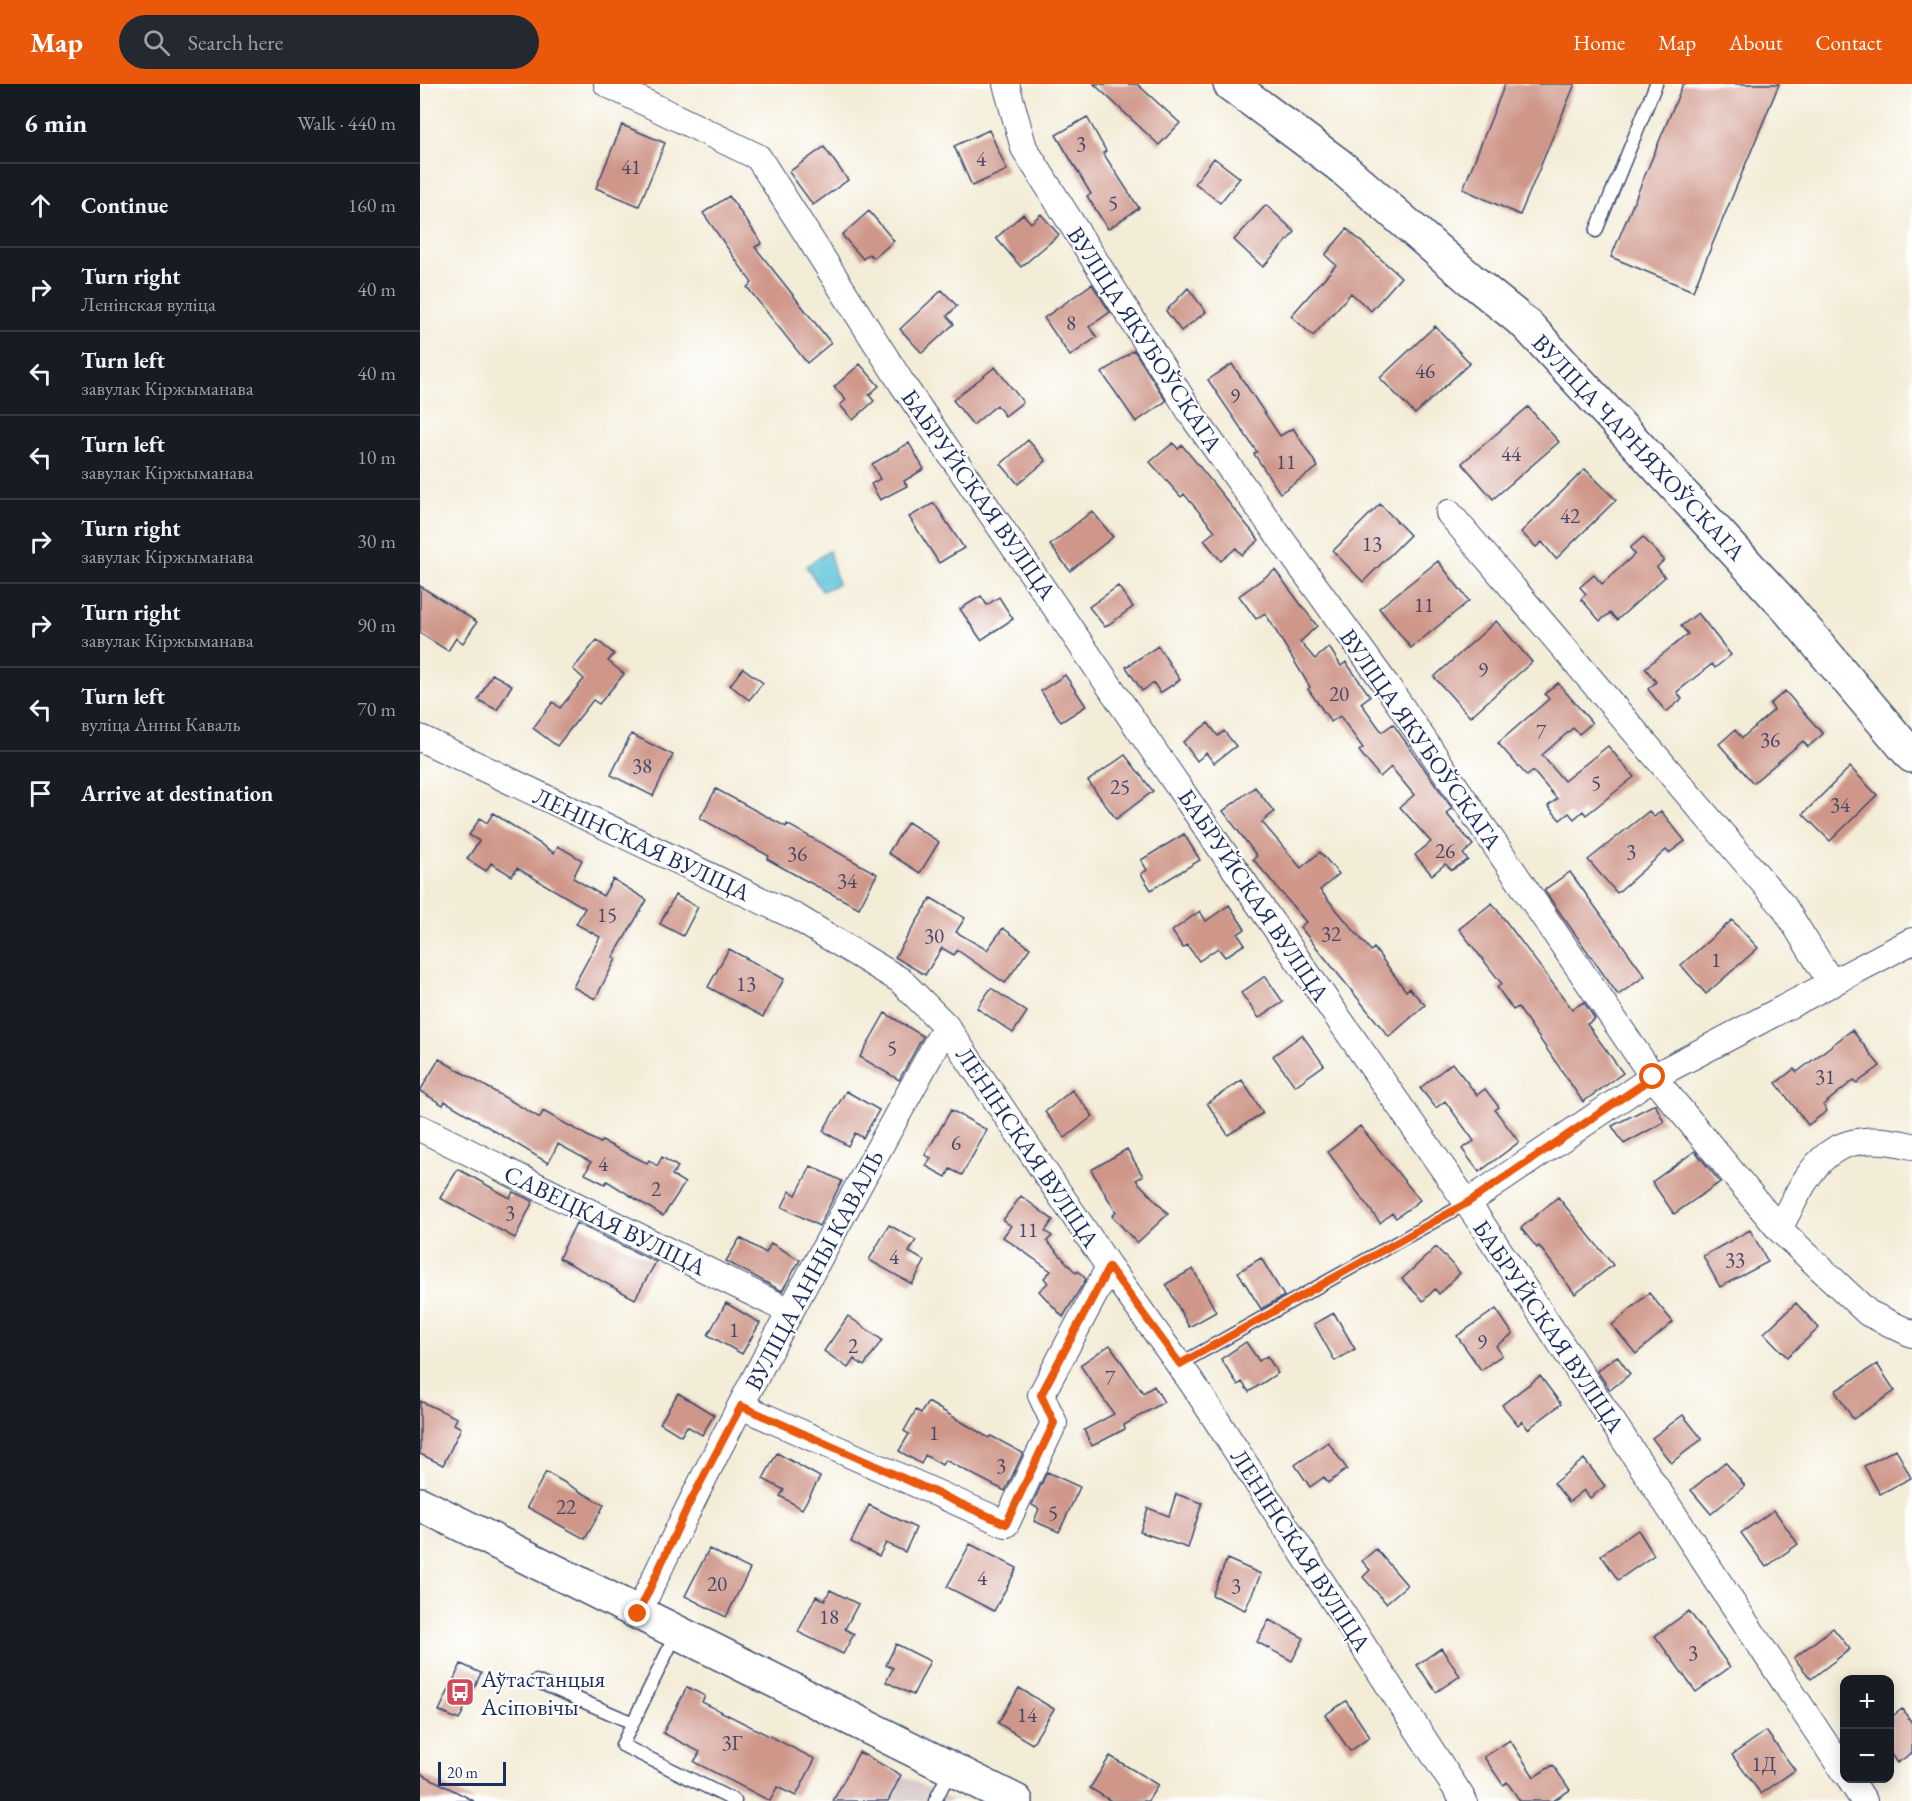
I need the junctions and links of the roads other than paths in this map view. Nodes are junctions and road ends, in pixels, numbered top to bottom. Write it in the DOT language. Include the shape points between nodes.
graph roads {
  1 [pos="607,84"];
  2 [pos="1006,84"];
  3 [pos="1230,84"];
  4 [pos="1656,84"];
  5 [pos="1596,231"];
  6 [pos="1449,513"];
  7 [pos="420,738"];
  8 [pos="1912,756"];
  9 [pos="1912,941"];
  10 [pos="1832,984"];
  11 [pos="946,1026"];
  12 [pos="1653,1077"];
  13 [pos="420,1128"];
  14 [pos="1912,1146"];
  15 [pos="1467,1203"];
  16 [pos="1779,1229"];
  17 [pos="1109,1267"];
  18 [pos="789,1311"];
  19 [pos="1912,1334"];
  20 [pos="1180,1364"];
  21 [pos="741,1406"];
  22 [pos="424,1510"];
  23 [pos="638,1614"];
  24 [pos="676,1632"];
  25 [pos="536,1681"];
  26 [pos="633,1723"];
  27 [pos="1840,1764"];
  28 [pos="952,1768"];
  29 [pos="1852,1783"];
  30 [pos="735,1801"];
  31 [pos="935,1801"];
  32 [pos="1016,1801"];
  33 [pos="1464,1801"];
  34 [pos="1864,1801"];
  1 -- 15 [label="street, БАБРУЙСКАЯ ВУЛІЦА" via="758,157 901,382"];
  2 -- 12 [label="street, ВУЛІЦА ЯКУБОЎСКАГА" via="1024,148 1196,421 1387,686"];
  3 -- 8 [label="street, ВУЛІЦА ЧАРНЯХОЎСКАГА" via="1338,165 1527,325 1788,609"];
  4 -- 5 [label="lane"];
  6 -- 10 [label="street" via="1784,907"];
  7 -- 11 [label="street, ЛЕНІНСКАЯ ВУЛІЦА" via="796,917 900,980"];
  9 -- 10 [label="street"];
  10 -- 12 [label="street"];
  11 -- 17 [label="street, ЛЕНІНСКАЯ ВУЛІЦА"];
  11 -- 18 [label="street, ВУЛІЦА АННЫ КАВАЛЬ"];
  12 -- 15 [label="street"];
  12 -- 16 [label="street, ВУЛІЦА ЯКУБОЎСКАГА"];
  13 -- 18 [label="street, САВЕЦКАЯ ВУЛІЦА"];
  14 -- 16 [label="street" via="1872,1140 1845,1144 1814,1164"];
  15 -- 20 [label="lane"];
  15 -- 27 [label="street, БАБРУЙСКАЯ ВУЛІЦА"];
  16 -- 19 [label="street, ВУЛІЦА ЯКУБОЎСКАГА" via="1868,1313"];
  17 -- 20 [label="street, ЛЕНІНСКАЯ ВУЛІЦА"];
  17 -- 21 [label="street" via="1041,1395 1054,1423 1006,1524"];
  18 -- 21 [label="street, ВУЛІЦА АННЫ КАВАЛЬ"];
  20 -- 33 [label="street, ЛЕНІНСКАЯ ВУЛІЦА"];
  21 -- 23 [label="street, ВУЛІЦА АННЫ КАВАЛЬ" via="687,1508"];
  22 -- 23 [label="street"];
  23 -- 24 [label="street"];
  24 -- 26 [label="lane"];
  24 -- 28 [label="street"];
  25 -- 26 [label="lane"];
  26 -- 30 [label="lane" via="622,1745"];
  28 -- 31 [label="lane"];
  28 -- 32 [label="street"];
  29 -- 34 [label="street"];
}
